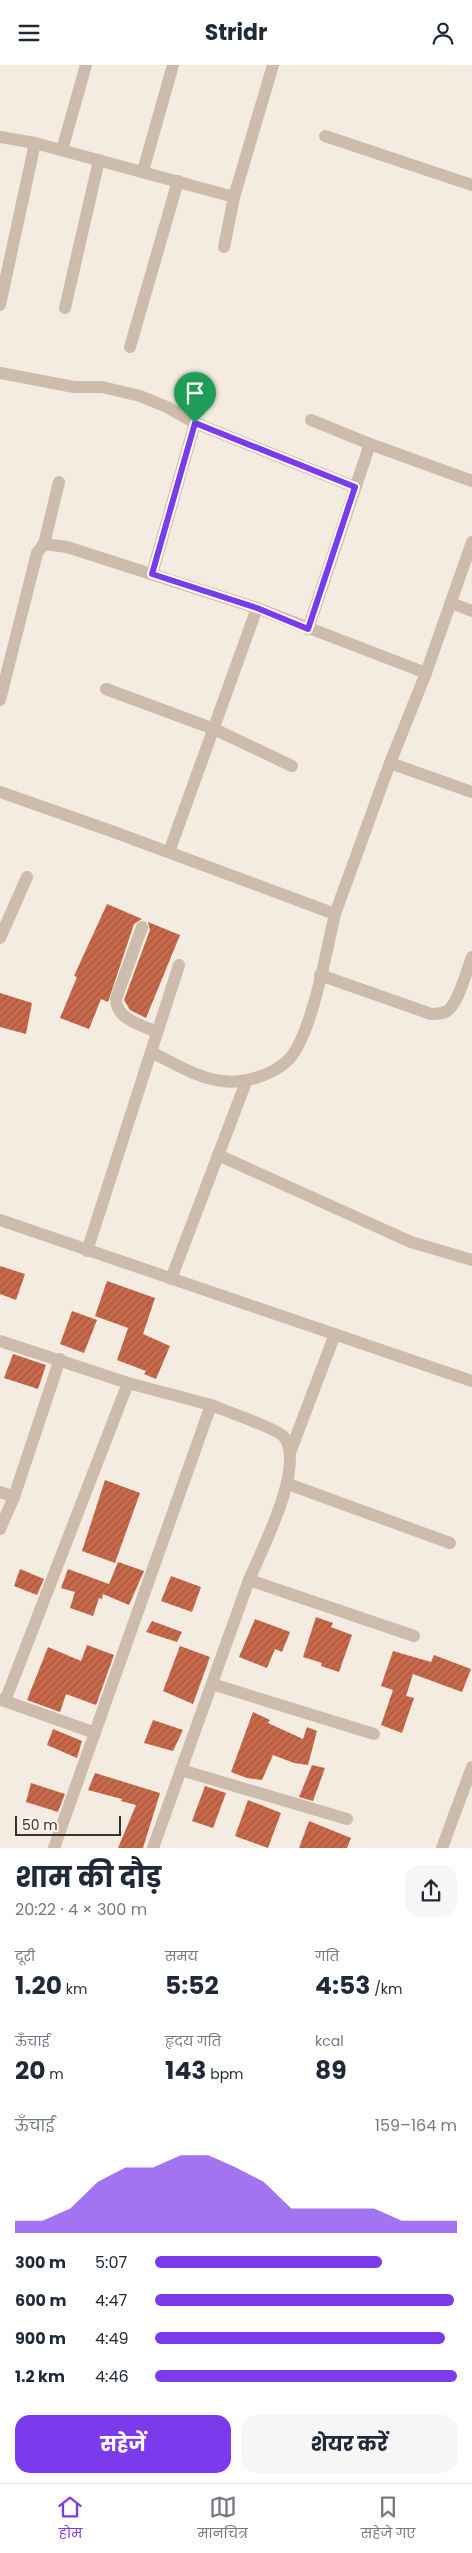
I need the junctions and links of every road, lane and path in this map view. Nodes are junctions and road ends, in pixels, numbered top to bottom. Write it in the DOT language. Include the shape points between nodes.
graph roads {
  1 [pos="86,65"];
  2 [pos="173,65"];
  3 [pos="273,65"];
  4 [pos="326,136"];
  5 [pos="0,137"];
  6 [pos="35,143"];
  7 [pos="62,150"];
  8 [pos="99,159"];
  9 [pos="143,171"];
  10 [pos="178,181"];
  11 [pos="472,185"];
  12 [pos="234,197"];
  13 [pos="224,247"];
  14 [pos="0,305"];
  15 [pos="65,308"];
  16 [pos="130,347"];
  17 [pos="0,373"];
  18 [pos="311,420"];
  19 [pos="195,423"];
  20 [pos="370,444"];
  21 [pos="59,481"];
  22 [pos="472,481"];
  23 [pos="355,487"];
  24 [pos="472,542"];
  25 [pos="44,544"];
  26 [pos="152,574"];
  27 [pos="451,603"];
  28 [pos="257,608"];
  29 [pos="472,611"];
  30 [pos="308,629"];
  31 [pos="426,673"];
  32 [pos="106,689"];
  33 [pos="0,700"];
  34 [pos="214,729"];
  35 [pos="390,763"];
  36 [pos="292,766"];
  37 [pos="472,792"];
  38 [pos="0,793"];
  39 [pos="169,852"];
  40 [pos="27,877"];
  41 [pos="335,914"];
  42 [pos="142,927"];
  43 [pos="0,938"];
  44 [pos="472,957"];
  45 [pos="180,965"];
  46 [pos="320,975"];
  47 [pos="158,1033"];
  48 [pos="151,1052"];
  49 [pos="246,1082"];
  50 [pos="218,1155"];
  51 [pos="0,1220"];
  52 [pos="87,1251"];
  53 [pos="472,1260"];
  54 [pos="171,1279"];
  55 [pos="335,1334"];
  56 [pos="0,1341"];
  57 [pos="60,1359"];
  58 [pos="472,1381"];
  59 [pos="128,1383"];
  60 [pos="211,1405"];
  61 [pos="291,1450"];
  62 [pos="288,1484"];
  63 [pos="0,1492"];
  64 [pos="14,1497"];
  65 [pos="0,1529"];
  66 [pos="450,1543"];
  67 [pos="249,1580"];
  68 [pos="414,1635"];
  69 [pos="212,1684"];
  70 [pos="2,1701"];
  71 [pos="95,1733"];
  72 [pos="374,1734"];
  73 [pos="472,1767"];
  74 [pos="181,1770"];
  75 [pos="347,1819"];
  76 [pos="444,1847"];
  77 [pos="54,1848"];
  78 [pos="153,1848"];
  1 -- 7 [label="street"];
  2 -- 9 [label="street"];
  3 -- 12 [label="street"];
  4 -- 11 [label="street"];
  5 -- 6 [label="street"];
  6 -- 7 [label="street"];
  6 -- 14 [label="street"];
  7 -- 8 [label="street"];
  8 -- 9 [label="street"];
  8 -- 15 [label="street"];
  9 -- 10 [label="street"];
  10 -- 12 [label="street"];
  10 -- 16 [label="street"];
  12 -- 13 [label="street"];
  17 -- 19 [label="street" via="74,387 102,387 140,396"];
  18 -- 20 [label="street"];
  19 -- 23 [label="street"];
  19 -- 26 [label="street"];
  20 -- 22 [label="street"];
  20 -- 23 [label="street"];
  21 -- 25 [label="street"];
  23 -- 30 [label="street"];
  24 -- 27 [label="street"];
  25 -- 26 [label="street" via="66,547"];
  25 -- 33 [label="street" via="37,553"];
  26 -- 28 [label="street"];
  27 -- 29 [label="street"];
  27 -- 31 [label="street"];
  28 -- 30 [label="street"];
  28 -- 34 [label="street"];
  30 -- 31 [label="street"];
  31 -- 35 [label="street"];
  32 -- 34 [label="street"];
  34 -- 36 [label="street"];
  34 -- 39 [label="street"];
  35 -- 37 [label="street"];
  35 -- 41 [label="street"];
  38 -- 39 [label="street"];
  39 -- 41 [label="street"];
  40 -- 43 [label="street"];
  41 -- 46 [label="street"];
  42 -- 47 [label="street" via="116,999 116,1008 120,1015"];
  44 -- 46 [label="street" via="454,1004 440,1014 431,1014"];
  45 -- 47 [label="street"];
  46 -- 49 [label="street" via="309,1019 298,1046 287,1062"];
  47 -- 48 [label="street"];
  48 -- 49 [label="street" via="186,1070 221,1081"];
  48 -- 52 [label="street"];
  49 -- 50 [label="street"];
  50 -- 53 [label="street" via="411,1242"];
  50 -- 54 [label="street"];
  51 -- 52 [label="street"];
  52 -- 54 [label="street"];
  54 -- 55 [label="street"];
  55 -- 58 [label="street"];
  55 -- 61 [label="street"];
  56 -- 57 [label="street"];
  57 -- 59 [label="street"];
  57 -- 64 [label="street"];
  59 -- 60 [label="street"];
  59 -- 70 [label="street"];
  60 -- 61 [label="street" via="283,1435"];
  60 -- 71 [label="street"];
  61 -- 62 [label="street"];
  62 -- 66 [label="street"];
  62 -- 67 [label="street"];
  63 -- 64 [label="street"];
  64 -- 65 [label="street"];
  67 -- 68 [label="street"];
  67 -- 69 [label="street"];
  69 -- 72 [label="street"];
  69 -- 74 [label="street"];
  70 -- 71 [label="street"];
  71 -- 77 [label="street"];
  73 -- 76 [label="street"];
  74 -- 75 [label="street"];
  74 -- 78 [label="street"];
}
